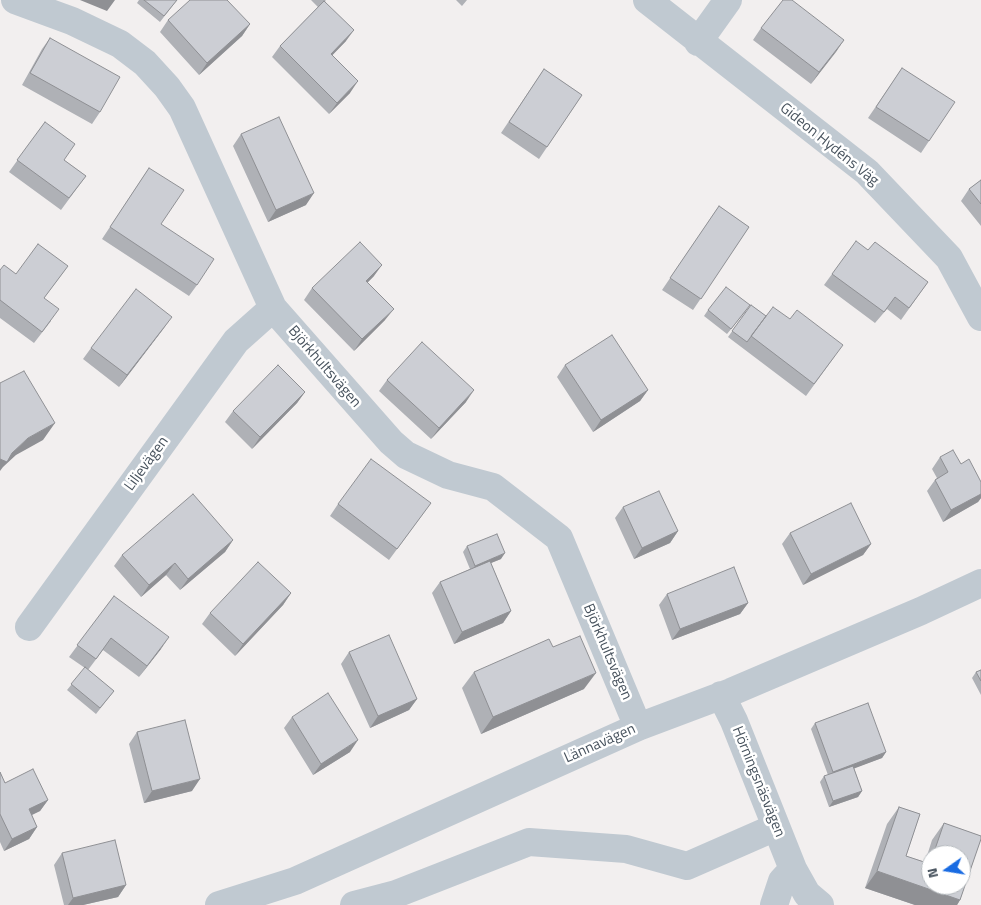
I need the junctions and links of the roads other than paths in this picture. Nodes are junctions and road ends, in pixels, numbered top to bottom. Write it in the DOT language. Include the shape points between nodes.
graph roads {
  1 [pos="15,0"];
  2 [pos="647,0"];
  3 [pos="728,0"];
  4 [pos="698,42"];
  5 [pos="272,308"];
  6 [pos="981,317"];
  7 [pos="981,583"];
  8 [pos="29,627"];
  9 [pos="721,696"];
  10 [pos="638,727"];
  11 [pos="776,827"];
  12 [pos="793,869"];
  13 [pos="396,899"];
  14 [pos="220,905"];
  15 [pos="354,905"];
  16 [pos="774,905"];
  17 [pos="820,905"];
  1 -- 5 [label="street, Björkhultsvägen" via="72,21 120,44 145,63 168,87 182,108"];
  2 -- 4 [label="street, Gideon Hydéns Väg"];
  3 -- 4 [label="street"];
  4 -- 6 [label="street, Gideon Hydéns Väg" via="867,172 948,258"];
  5 -- 8 [label="street, Liljevägen" via="236,341"];
  5 -- 10 [label="street, Björkhultsvägen" via="378,428 406,455 448,475 493,487 559,538"];
  7 -- 9 [label="street, Lännavägen"];
  9 -- 10 [label="street, Lännavägen"];
  9 -- 11 [label="street, Hörningsnäsvägen"];
  10 -- 14 [label="street, Lännavägen" via="295,881"];
  11 -- 12 [label="street, Hörningsnäsvägen"];
  11 -- 13 [label="street" via="687,866 626,849 529,842"];
  12 -- 16 [label="street" via="782,881"];
  12 -- 17 [label="street, Hörningsnäsvägen" via="807,894"];
  13 -- 15 [label="street"];
}
